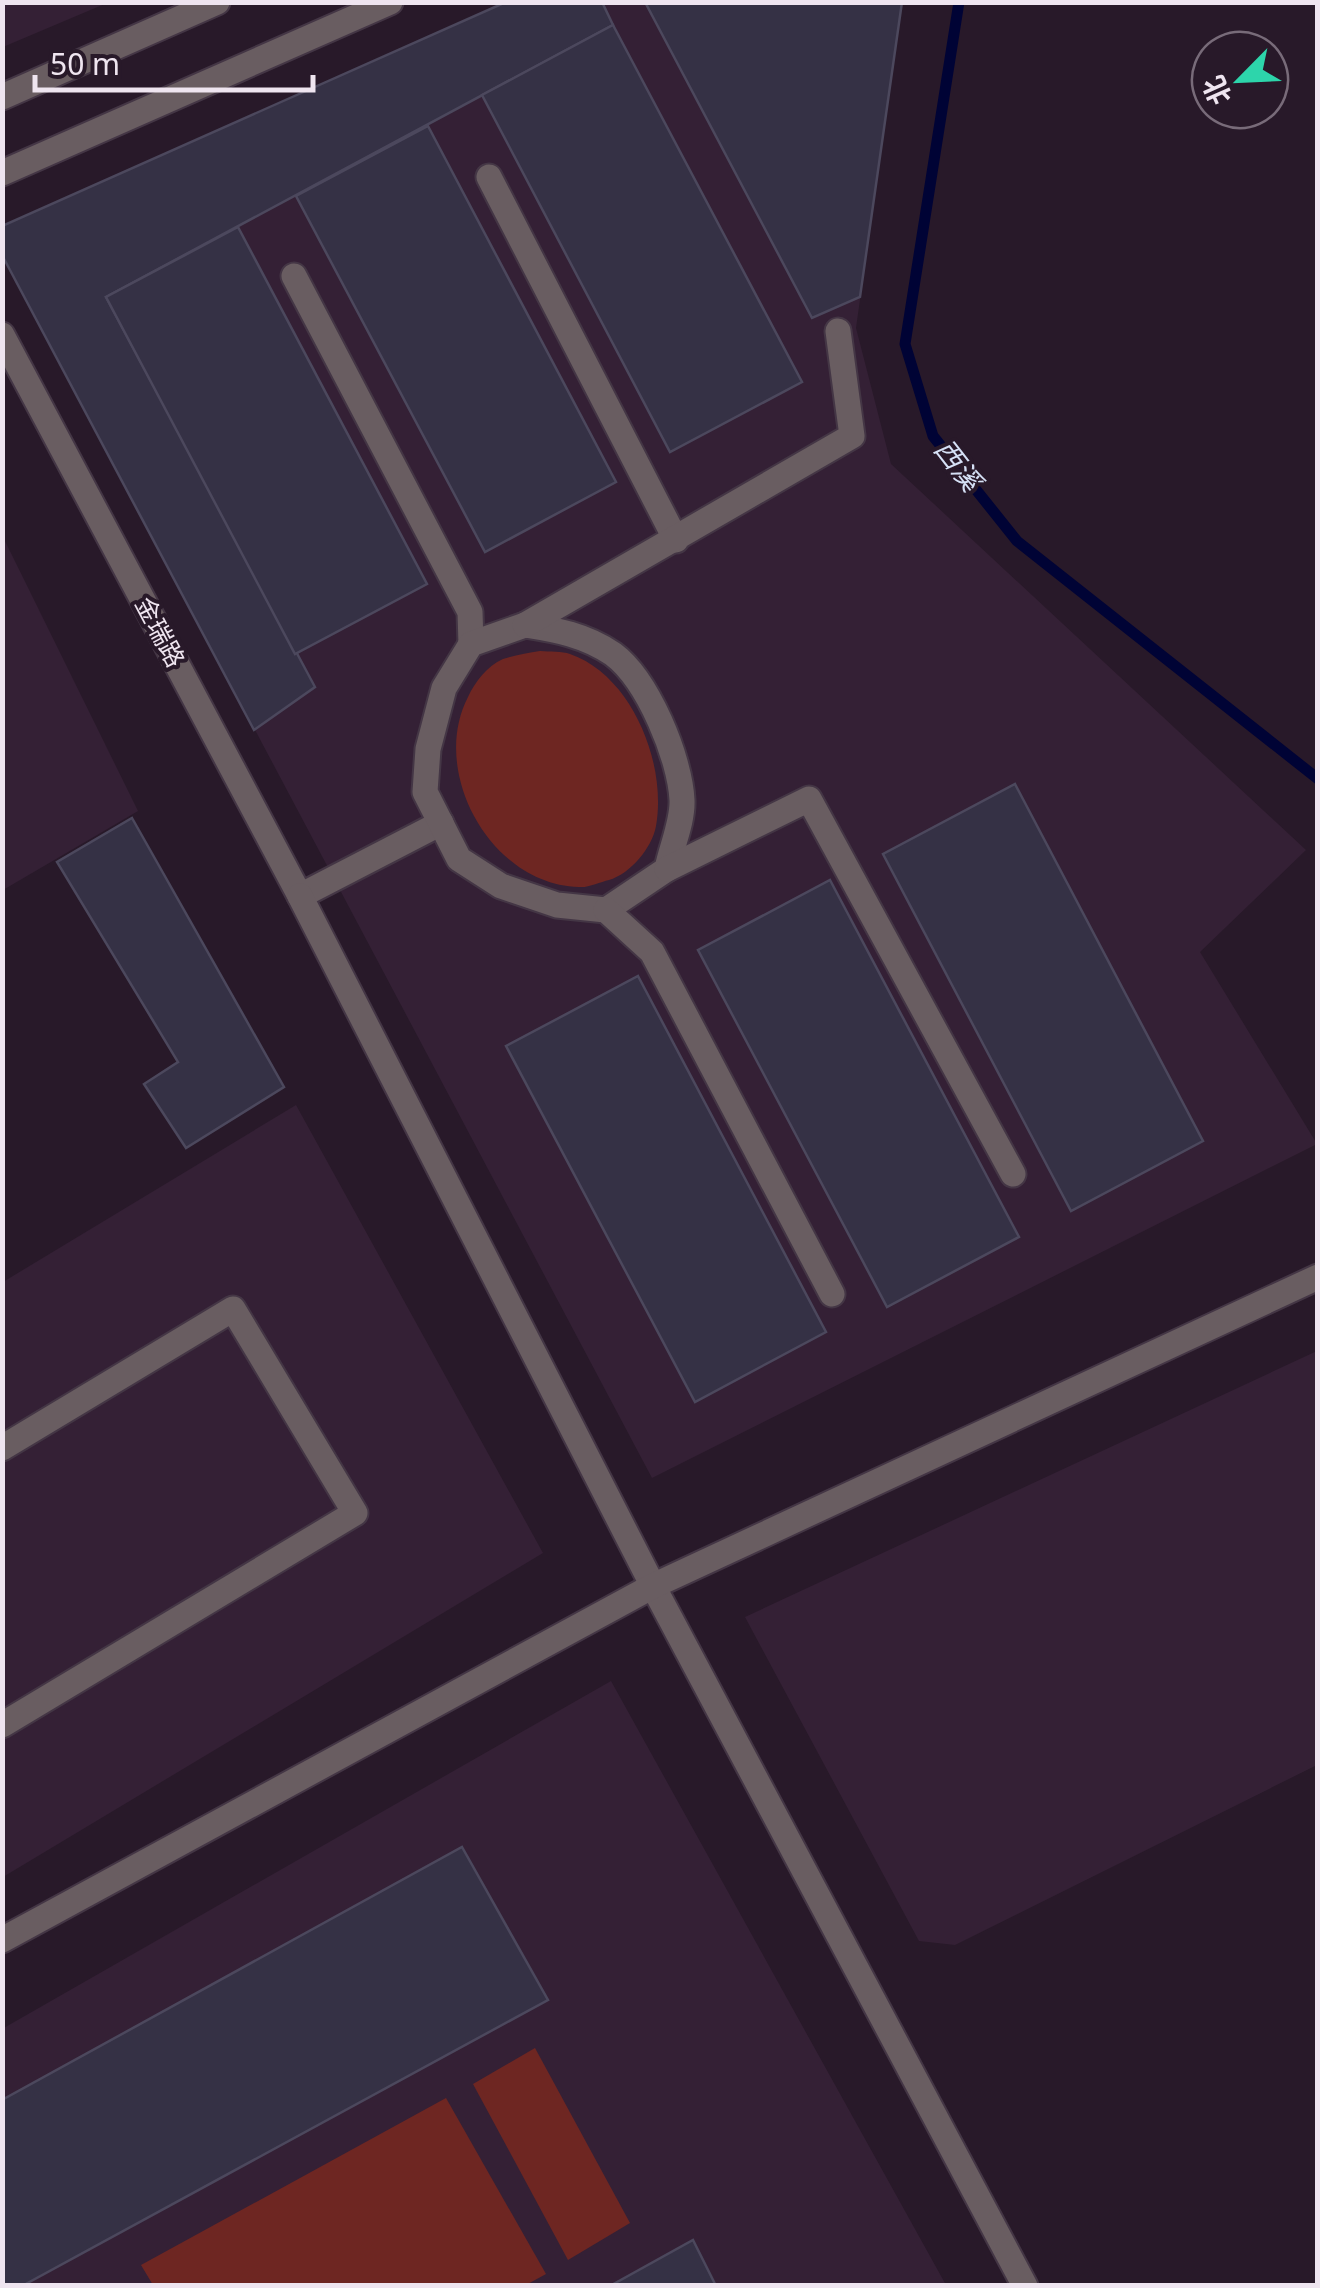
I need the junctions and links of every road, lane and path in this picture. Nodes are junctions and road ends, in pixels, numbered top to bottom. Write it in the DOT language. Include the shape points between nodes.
graph roads {
  1 [pos="217,2"];
  2 [pos="390,2"];
  3 [pos="2,96"];
  4 [pos="2,173"];
  5 [pos="489,178"];
  6 [pos="294,276"];
  7 [pos="838,332"];
  8 [pos="2,336"];
  9 [pos="676,540"];
  10 [pos="525,624"];
  11 [pos="471,644"];
  12 [pos="441,823"];
  13 [pos="666,869"];
  14 [pos="300,896"];
  15 [pos="606,910"];
  16 [pos="1013,1174"];
  17 [pos="1318,1277"];
  18 [pos="832,1294"];
  19 [pos="2,1448"];
  20 [pos="653,1586"];
  21 [pos="2,1725"];
  22 [pos="2,1940"];
  23 [pos="1025,2286"];
  1 -- 3 [label="street"];
  2 -- 4 [label="street"];
  5 -- 9 [label="street"];
  6 -- 11 [label="street" via="470,612"];
  7 -- 9 [label="street" via="852,436"];
  8 -- 14 [label="street, 金瑞路"];
  9 -- 10 [label="street"];
  10 -- 11 [label="street"];
  10 -- 13 [label="street" via="574,633 616,656 648,701 671,745 682,802"];
  11 -- 12 [label="street" via="444,688 428,749 425,792"];
  12 -- 14 [label="street"];
  12 -- 15 [label="street" via="459,859 501,886 557,906"];
  13 -- 15 [label="street"];
  13 -- 16 [label="street" via="809,800"];
  14 -- 20 [label="street, 金瑞路"];
  15 -- 18 [label="street" via="652,952"];
  17 -- 20 [label="street"];
  19 -- 21 [label="street" via="233,1309 355,1513"];
  20 -- 22 [label="street"];
  20 -- 23 [label="street, 金瑞路"];
}
